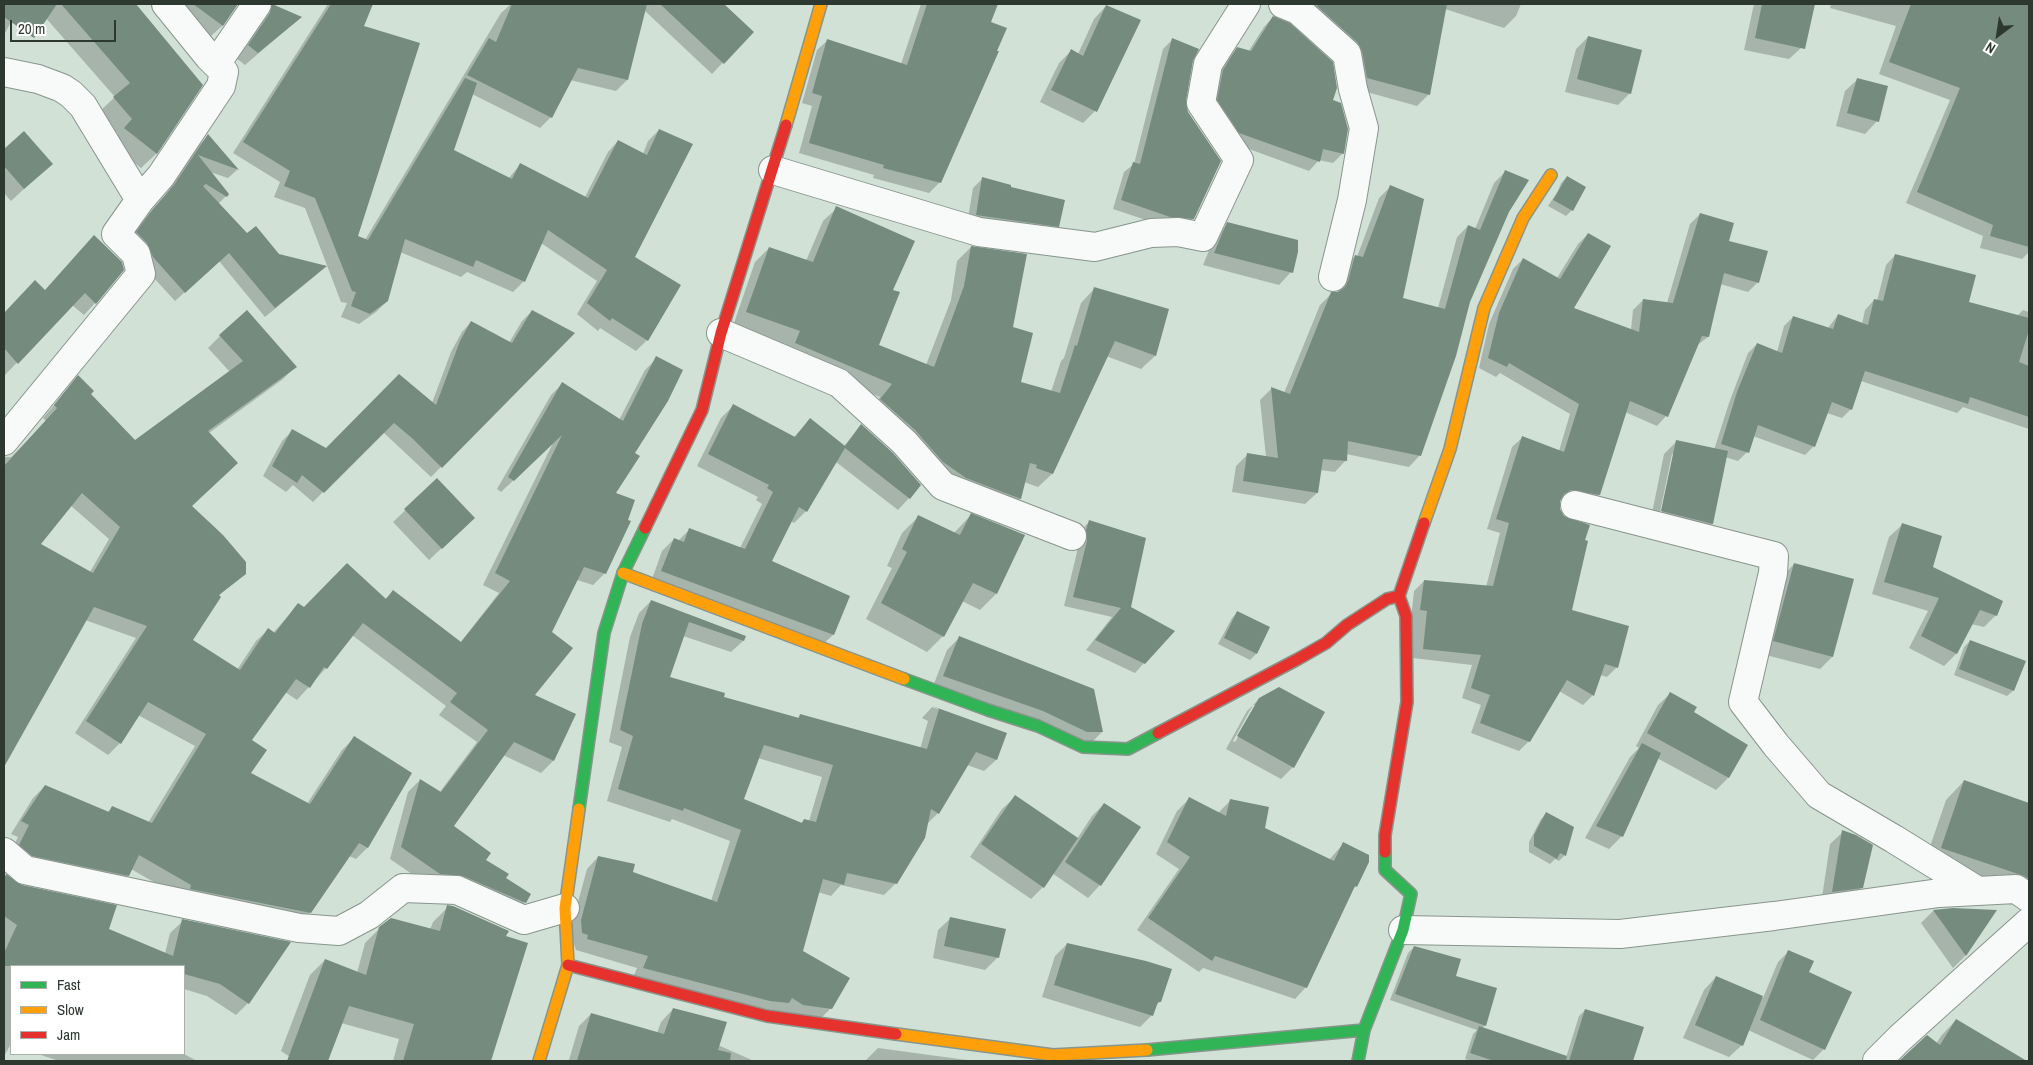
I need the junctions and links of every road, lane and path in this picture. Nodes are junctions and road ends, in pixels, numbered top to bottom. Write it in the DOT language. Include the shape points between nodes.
graph roads {
  1 [pos="166,4"];
  2 [pos="257,4"];
  3 [pos="821,4"];
  4 [pos="1246,4"];
  5 [pos="1283,4"];
  6 [pos="216,64"];
  7 [pos="4,72"];
  8 [pos="772,170"];
  9 [pos="1551,175"];
  10 [pos="140,200"];
  11 [pos="1333,277"];
  12 [pos="721,333"];
  13 [pos="4,442"];
  14 [pos="1575,506"];
  15 [pos="1072,536"];
  16 [pos="623,574"];
  17 [pos="1399,596"];
  18 [pos="4,852"];
  19 [pos="1978,892"];
  20 [pos="2029,898"];
  21 [pos="565,908"];
  22 [pos="2029,922"];
  23 [pos="1403,930"];
  24 [pos="568,965"];
  25 [pos="1364,1030"];
  26 [pos="539,1061"];
  27 [pos="1358,1061"];
  28 [pos="1876,1061"];
  1 -- 6 [label="street"];
  2 -- 6 [label="street"];
  3 -- 8 [label="street"];
  4 -- 8 [label="street" via="1208,64 1201,103 1239,160 1203,237 1178,232 1151,233 1094,247 979,232"];
  5 -- 11 [label="street" via="1298,10 1346,54 1364,128 1352,200"];
  6 -- 10 [label="street" via="224,72 221,86 161,176"];
  7 -- 10 [label="street" via="38,79 71,94 83,106"];
  8 -- 12 [label="street"];
  9 -- 17 [label="street" via="1523,218 1484,308 1450,449"];
  10 -- 13 [label="street" via="116,234 136,254 141,274"];
  12 -- 15 [label="street" via="840,383 904,442 944,486"];
  12 -- 16 [label="street" via="702,410"];
  14 -- 19 [label="street" via="1774,556 1773,573 1743,702 1819,795"];
  16 -- 17 [label="street" via="1038,726 1083,748 1128,749 1298,659 1387,599"];
  16 -- 21 [label="street" via="604,633"];
  17 -- 23 [label="street" via="1406,616 1407,702 1385,835 1385,870 1411,894"];
  18 -- 21 [label="street" via="25,870 300,928 339,931 369,915 403,888 457,890 524,920"];
  19 -- 20 [label="street" via="2016,889"];
  19 -- 23 [label="street" via="1939,894 1620,934"];
  21 -- 24 [label="street"];
  22 -- 28 [label="street"];
  23 -- 25 [label="street"];
  24 -- 25 [label="street" via="767,1016 1052,1055 1175,1049"];
  24 -- 26 [label="street"];
  25 -- 27 [label="street"];
}
